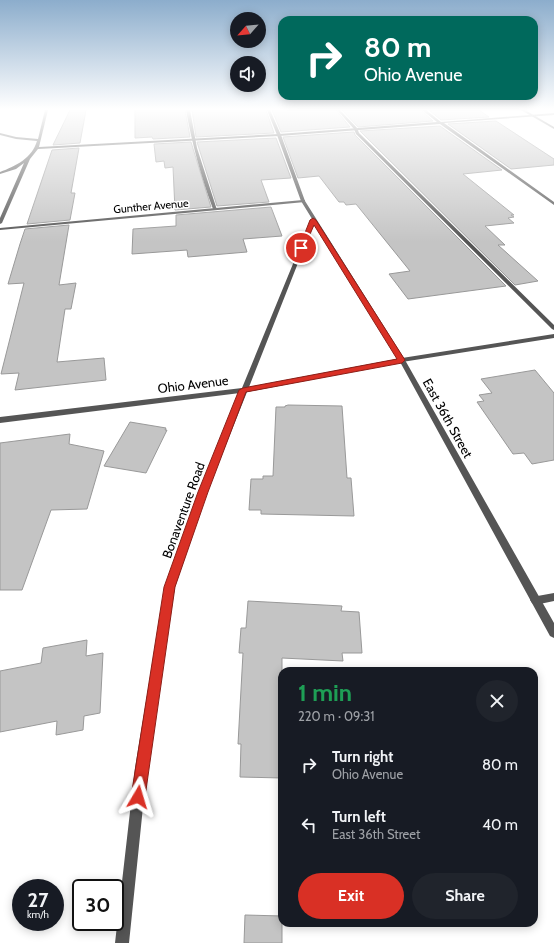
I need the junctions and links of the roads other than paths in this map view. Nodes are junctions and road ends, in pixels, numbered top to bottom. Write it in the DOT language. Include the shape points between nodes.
graph roads {
  1 [pos="32,154"];
  2 [pos="197,154"];
  3 [pos="286,154"];
  4 [pos="377,154"];
  5 [pos="484,154"];
  6 [pos="28,159"];
  7 [pos="0,174"];
  8 [pos="303,201"];
  9 [pos="554,204"];
  10 [pos="214,209"];
  11 [pos="313,220"];
  12 [pos="0,223"];
  13 [pos="0,229"];
  14 [pos="554,328"];
  15 [pos="554,336"];
  16 [pos="402,360"];
  17 [pos="243,390"];
  18 [pos="0,420"];
  19 [pos="554,597"];
  20 [pos="535,600"];
  21 [pos="554,633"];
  22 [pos="122,943"];
  1 -- 6 [label="street"];
  2 -- 10 [label="street"];
  3 -- 8 [label="street"];
  4 -- 14 [label="street"];
  5 -- 9 [label="street"];
  6 -- 7 [label="street"];
  6 -- 12 [label="street"];
  8 -- 10 [label="street, Gunther Avenue"];
  8 -- 11 [label="street"];
  10 -- 13 [label="street, Gunther Avenue"];
  11 -- 16 [label="street, East 36th Street"];
  11 -- 17 [label="street, Bonaventure Road"];
  15 -- 16 [label="street, Ohio Avenue"];
  16 -- 17 [label="street, Ohio Avenue"];
  16 -- 20 [label="street, East 36th Street"];
  17 -- 18 [label="street, Ohio Avenue"];
  17 -- 22 [label="street, Bonaventure Road" via="203,492 170,587 141,768"];
  19 -- 20 [label="street"];
  20 -- 21 [label="street, East 36th Street"];
}
